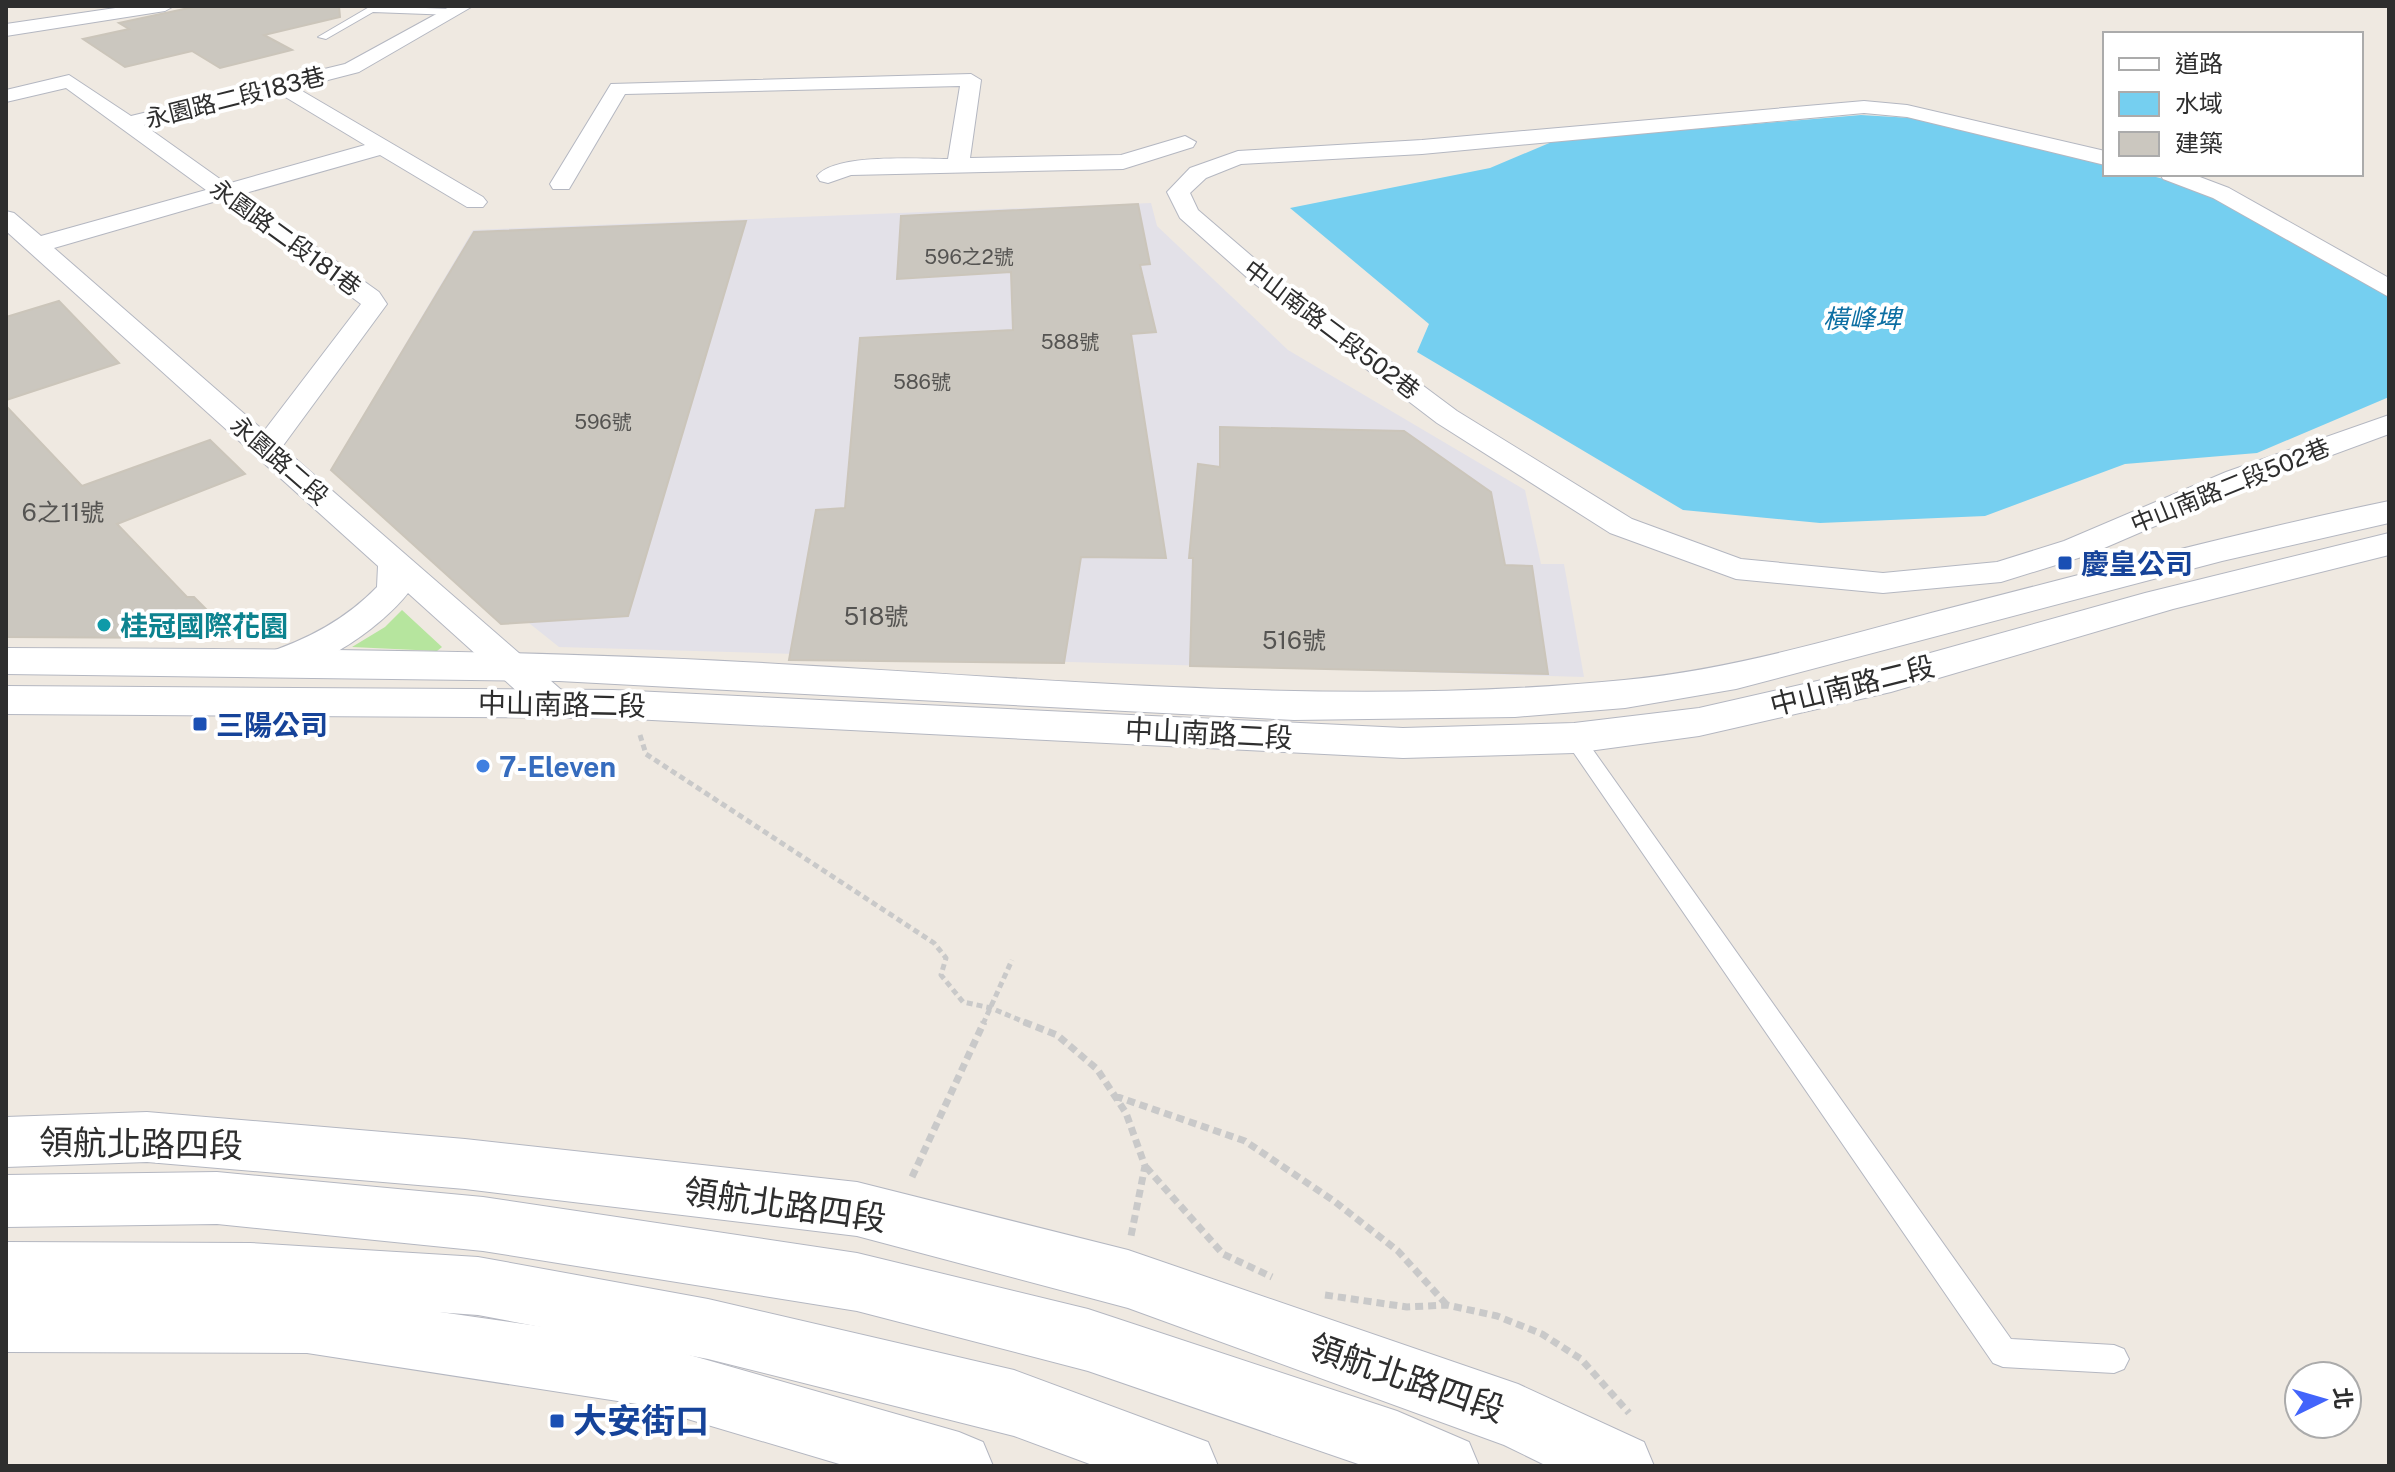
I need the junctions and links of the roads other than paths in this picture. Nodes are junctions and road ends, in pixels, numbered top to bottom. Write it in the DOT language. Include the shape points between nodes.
graph roads {
  1 [pos="152,7"];
  2 [pos="373,8"];
  3 [pos="458,9"];
  4 [pos="6,30"];
  5 [pos="323,37"];
  6 [pos="280,86"];
  7 [pos="6,96"];
  8 [pos="128,123"];
  9 [pos="1185,142"];
  10 [pos="383,147"];
  11 [pos="2103,158"];
  12 [pos="958,165"];
  13 [pos="828,176"];
  14 [pos="2176,176"];
  15 [pos="561,184"];
  16 [pos="223,192"];
  17 [pos="475,202"];
  18 [pos="6,218"];
  19 [pos="36,245"];
  20 [pos="2389,289"];
  21 [pos="2389,424"];
  22 [pos="266,448"];
  23 [pos="2389,512"];
  24 [pos="2389,544"];
  25 [pos="395,562"];
  26 [pos="6,661"];
  27 [pos="273,663"];
  28 [pos="514,667"];
  29 [pos="731,691"];
  30 [pos="6,700"];
  31 [pos="553,703"];
  32 [pos="1574,738"];
  33 [pos="6,1142"];
  34 [pos="6,1201"];
  35 [pos="6,1270"];
  36 [pos="6,1322"];
  37 [pos="2114,1359"];
  38 [pos="1630,1445"];
  39 [pos="959,1466"];
  40 [pos="1184,1466"];
  41 [pos="1445,1466"];
  1 -- 4 [label="street"];
  2 -- 3 [label="lane"];
  2 -- 5 [label="lane"];
  3 -- 6 [label="street, 永園路二段183巷" via="352,68"];
  6 -- 8 [label="street, 永園路二段183巷"];
  6 -- 10 [label="street"];
  7 -- 8 [label="street, 永園路二段183巷" via="69,81"];
  8 -- 16 [label="street, 永園路二段181巷"];
  9 -- 12 [label="street" via="1123,162"];
  10 -- 16 [label="street"];
  10 -- 17 [label="street"];
  11 -- 21 [label="street, 中山南路二段502巷" via="1907,111 1864,107 1238,158 1198,173 1178,192 1188,213 1260,276 1447,417 1621,526 1736,569 1883,583 2001,572 2076,548 2237,479"];
  12 -- 13 [label="street" via="848,168"];
  12 -- 15 [label="street" via="971,80 618,88"];
  14 -- 20 [label="street" via="2221,193"];
  16 -- 19 [label="street"];
  16 -- 22 [label="street, 永園路二段181巷" via="374,304"];
  18 -- 19 [label="street, 永園路二段"];
  19 -- 22 [label="street, 永園路二段"];
  22 -- 25 [label="street, 永園路二段"];
  23 -- 29 [label="main road, 中山南路二段" via="2276,535 1764,669 1631,694 1372,708"];
  24 -- 32 [label="main road, 中山南路二段" via="2159,601 1891,678 1699,722"];
  25 -- 27 [label="street" via="394,589 373,614 310,652"];
  25 -- 28 [label="street, 永園路二段"];
  26 -- 27 [label="main road, 中山南路二段"];
  27 -- 28 [label="main road, 中山南路二段"];
  28 -- 29 [label="main road, 中山南路二段"];
  28 -- 31 [label="street, 永園路二段"];
  29 -- 31 [label="main road, 中山南路二段"];
  29 -- 32 [label="main road, 中山南路二段" via="1403,743"];
  30 -- 31 [label="main road, 中山南路二段"];
  32 -- 37 [label="lane" via="2003,1353"];
  33 -- 38 [label="main road, 領航北路四段" via="147,1137 465,1164 857,1209 1128,1279 1518,1417"];
  34 -- 41 [label="main road, 領航北路四段" via="232,1199 483,1224 857,1282 1088,1340 1397,1444"];
  35 -- 40 [label="main road" via="250,1271 478,1286 708,1329 1014,1403"];
  36 -- 39 [label="main road" via="307,1323 637,1372"];
}
